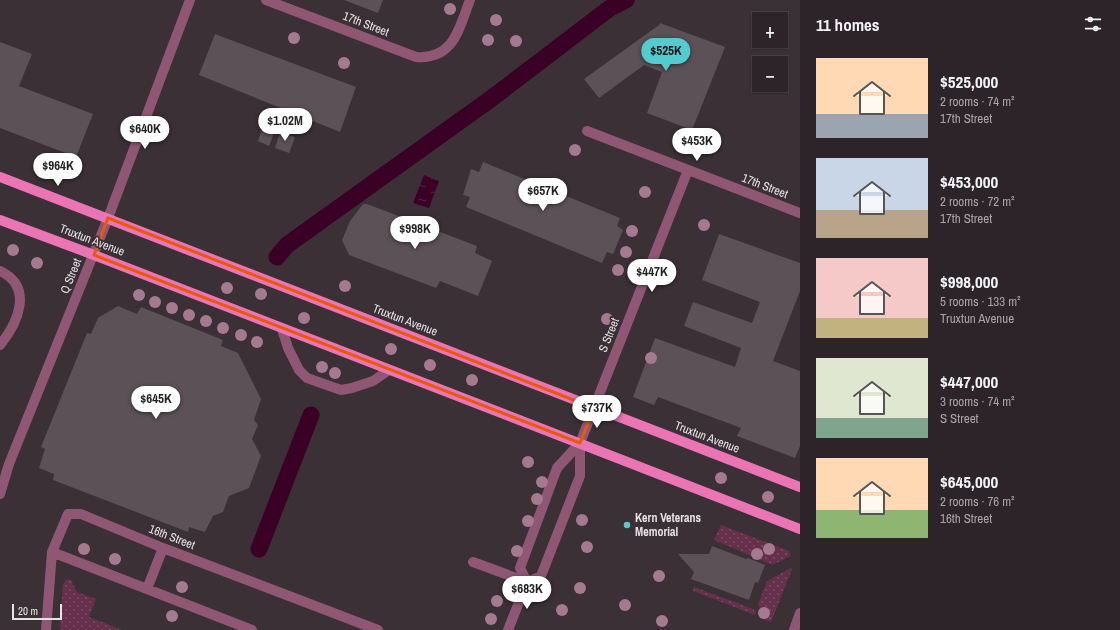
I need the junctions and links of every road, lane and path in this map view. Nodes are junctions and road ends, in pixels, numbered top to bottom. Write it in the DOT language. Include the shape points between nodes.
graph roads {
  1 [pos="190,0"];
  2 [pos="266,0"];
  3 [pos="470,0"];
  4 [pos="587,131"];
  5 [pos="688,170"];
  6 [pos="0,177"];
  7 [pos="800,213"];
  8 [pos="108,218"];
  9 [pos="0,220"];
  10 [pos="94,255"];
  11 [pos="0,271"];
  12 [pos="282,329"];
  13 [pos="0,345"];
  14 [pos="389,370"];
  15 [pos="594,408"];
  16 [pos="580,443"];
  17 [pos="4,462"];
  18 [pos="800,487"];
  19 [pos="0,494"];
  20 [pos="800,529"];
  21 [pos="163,548"];
  22 [pos="52,552"];
  23 [pos="473,562"];
  24 [pos="526,582"];
  25 [pos="147,589"];
  26 [pos="800,613"];
  27 [pos="46,630"];
  28 [pos="252,630"];
  29 [pos="378,630"];
  30 [pos="508,630"];
  31 [pos="794,630"];
  1 -- 8 [label="street, Q Street"];
  2 -- 3 [label="street, 17th Street" via="416,57 425,58 447,49"];
  4 -- 5 [label="street, 17th Street"];
  5 -- 7 [label="street, 17th Street"];
  5 -- 15 [label="street, S Street"];
  6 -- 8 [label="main road, Truxtun Avenue"];
  8 -- 10 [label="street, Q Street"];
  8 -- 15 [label="main road, Truxtun Avenue"];
  9 -- 10 [label="main road, Truxtun Avenue"];
  10 -- 12 [label="main road, Truxtun Avenue"];
  10 -- 17 [label="street, Q Street"];
  11 -- 13 [label="street" via="13,281 18,290 20,304 12,328"];
  12 -- 14 [label="main road, Truxtun Avenue"];
  12 -- 14 [label="street" via="299,370 307,378 341,390 373,381"];
  14 -- 16 [label="main road, Truxtun Avenue"];
  15 -- 16 [label="street, S Street"];
  15 -- 18 [label="main road, Truxtun Avenue"];
  16 -- 20 [label="main road, Truxtun Avenue"];
  16 -- 24 [label="street, S Street" via="557,468 520,568"];
  16 -- 24 [label="street, S Street" via="580,476 541,576"];
  17 -- 19 [label="street, Q Street"];
  21 -- 22 [label="street, 16th Street" via="80,514 68,514"];
  21 -- 25 [label="street"];
  21 -- 29 [label="street, 16th Street"];
  22 -- 25 [label="street"];
  22 -- 27 [label="street, 16th Street"];
  23 -- 24 [label="street"];
  24 -- 30 [label="street"];
  25 -- 28 [label="street"];
  26 -- 31 [label="street"];
}
